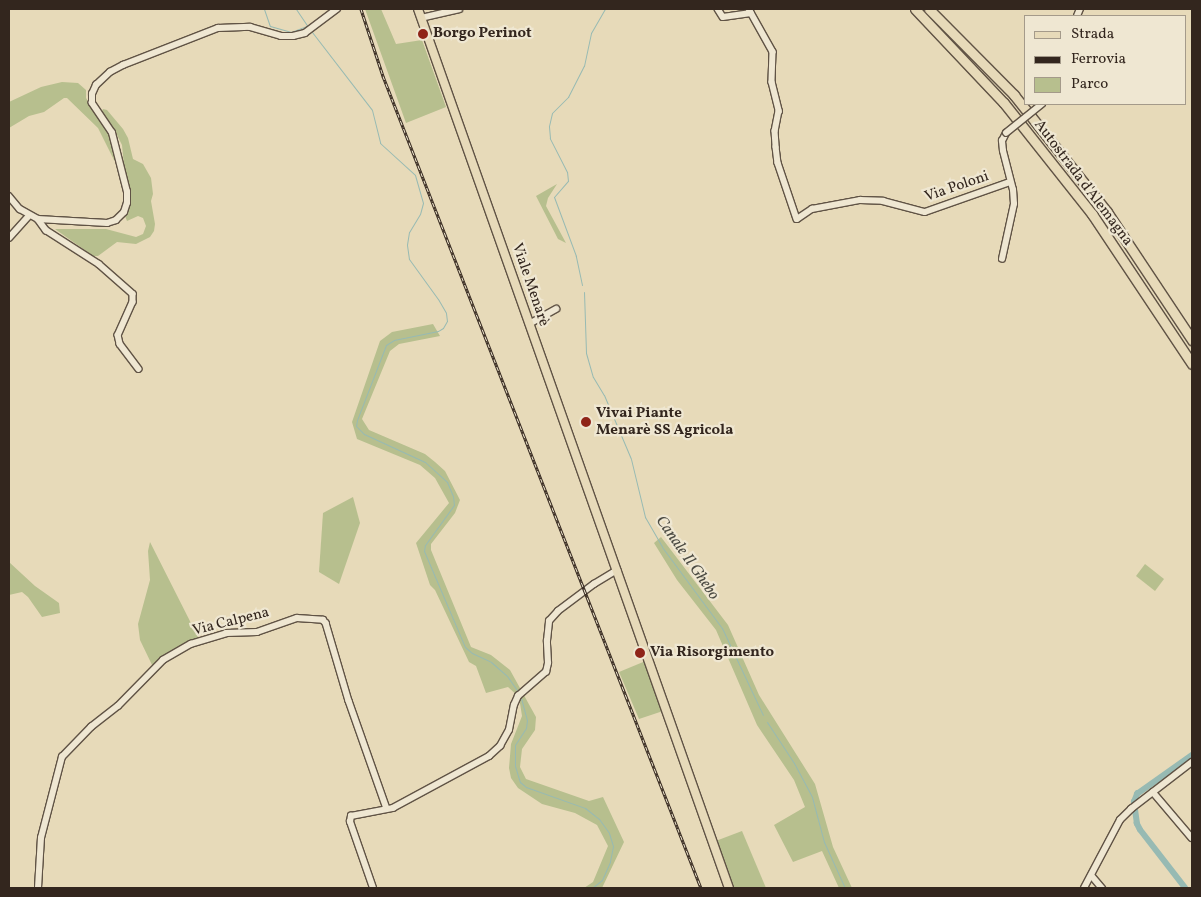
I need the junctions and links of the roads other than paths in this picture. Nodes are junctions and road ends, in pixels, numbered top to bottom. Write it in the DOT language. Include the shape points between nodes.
graph roads {
  1 [pos="337,9"];
  2 [pos="418,9"];
  3 [pos="459,9"];
  4 [pos="718,9"];
  5 [pos="915,9"];
  6 [pos="929,9"];
  7 [pos="750,11"];
  8 [pos="421,18"];
  9 [pos="1041,105"];
  10 [pos="1010,182"];
  11 [pos="9,196"];
  12 [pos="29,216"];
  13 [pos="38,219"];
  14 [pos="9,238"];
  15 [pos="1002,259"];
  16 [pos="556,309"];
  17 [pos="530,324"];
  18 [pos="1192,340"];
  19 [pos="1192,364"];
  20 [pos="139,369"];
  21 [pos="617,570"];
  22 [pos="1192,762"];
  23 [pos="1153,792"];
  24 [pos="387,809"];
  25 [pos="1192,826"];
  26 [pos="1187,831"];
  27 [pos="1192,838"];
  28 [pos="1092,876"];
  29 [pos="38,888"];
  30 [pos="373,888"];
  31 [pos="729,888"];
  32 [pos="1084,888"];
  33 [pos="1102,888"];
  1 -- 13 [label="street" via="298,35 287,37 250,26 218,28 110,72 96,85 91,98 116,145 128,198 124,212 107,223"];
  2 -- 8 [label="main road, Viale Menarè"];
  3 -- 8 [label="street"];
  4 -- 7 [label="street" via="723,17"];
  5 -- 19 [label="highway, Autostrada d'Alemagna" via="1004,103 1092,214"];
  6 -- 18 [label="highway, Autostrada d'Alemagna" via="1014,95 1107,212"];
  7 -- 10 [label="street, Via Poloni" via="773,52 772,82 779,111 775,131 778,163 797,219 812,209 860,200 883,201 925,212"];
  8 -- 17 [label="main road, Viale Menarè"];
  9 -- 10 [label="street, Via Poloni, bridge" via="1006,134 1002,144"];
  10 -- 15 [label="street, Via Poloni" via="1014,204"];
  11 -- 12 [label="street"];
  12 -- 13 [label="street"];
  12 -- 14 [label="street"];
  13 -- 20 [label="street" via="46,230 98,264 133,294 133,302 118,335 120,344"];
  16 -- 17 [label="street"];
  17 -- 21 [label="main road, Viale Menarè"];
  21 -- 24 [label="street" via="594,584 549,621 546,672 520,694 514,705 509,730 500,746"];
  21 -- 31 [label="main road"];
  22 -- 23 [label="street"];
  23 -- 26 [label="street"];
  23 -- 28 [label="street" via="1131,808 1112,833"];
  24 -- 29 [label="street, Via Calpena" via="326,623 297,618 257,632 226,633 191,644 163,660 62,757 41,838"];
  24 -- 30 [label="street" via="354,814 350,819"];
  25 -- 26 [label="street"];
  26 -- 27 [label="street"];
  28 -- 32 [label="street"];
  28 -- 33 [label="street"];
}
